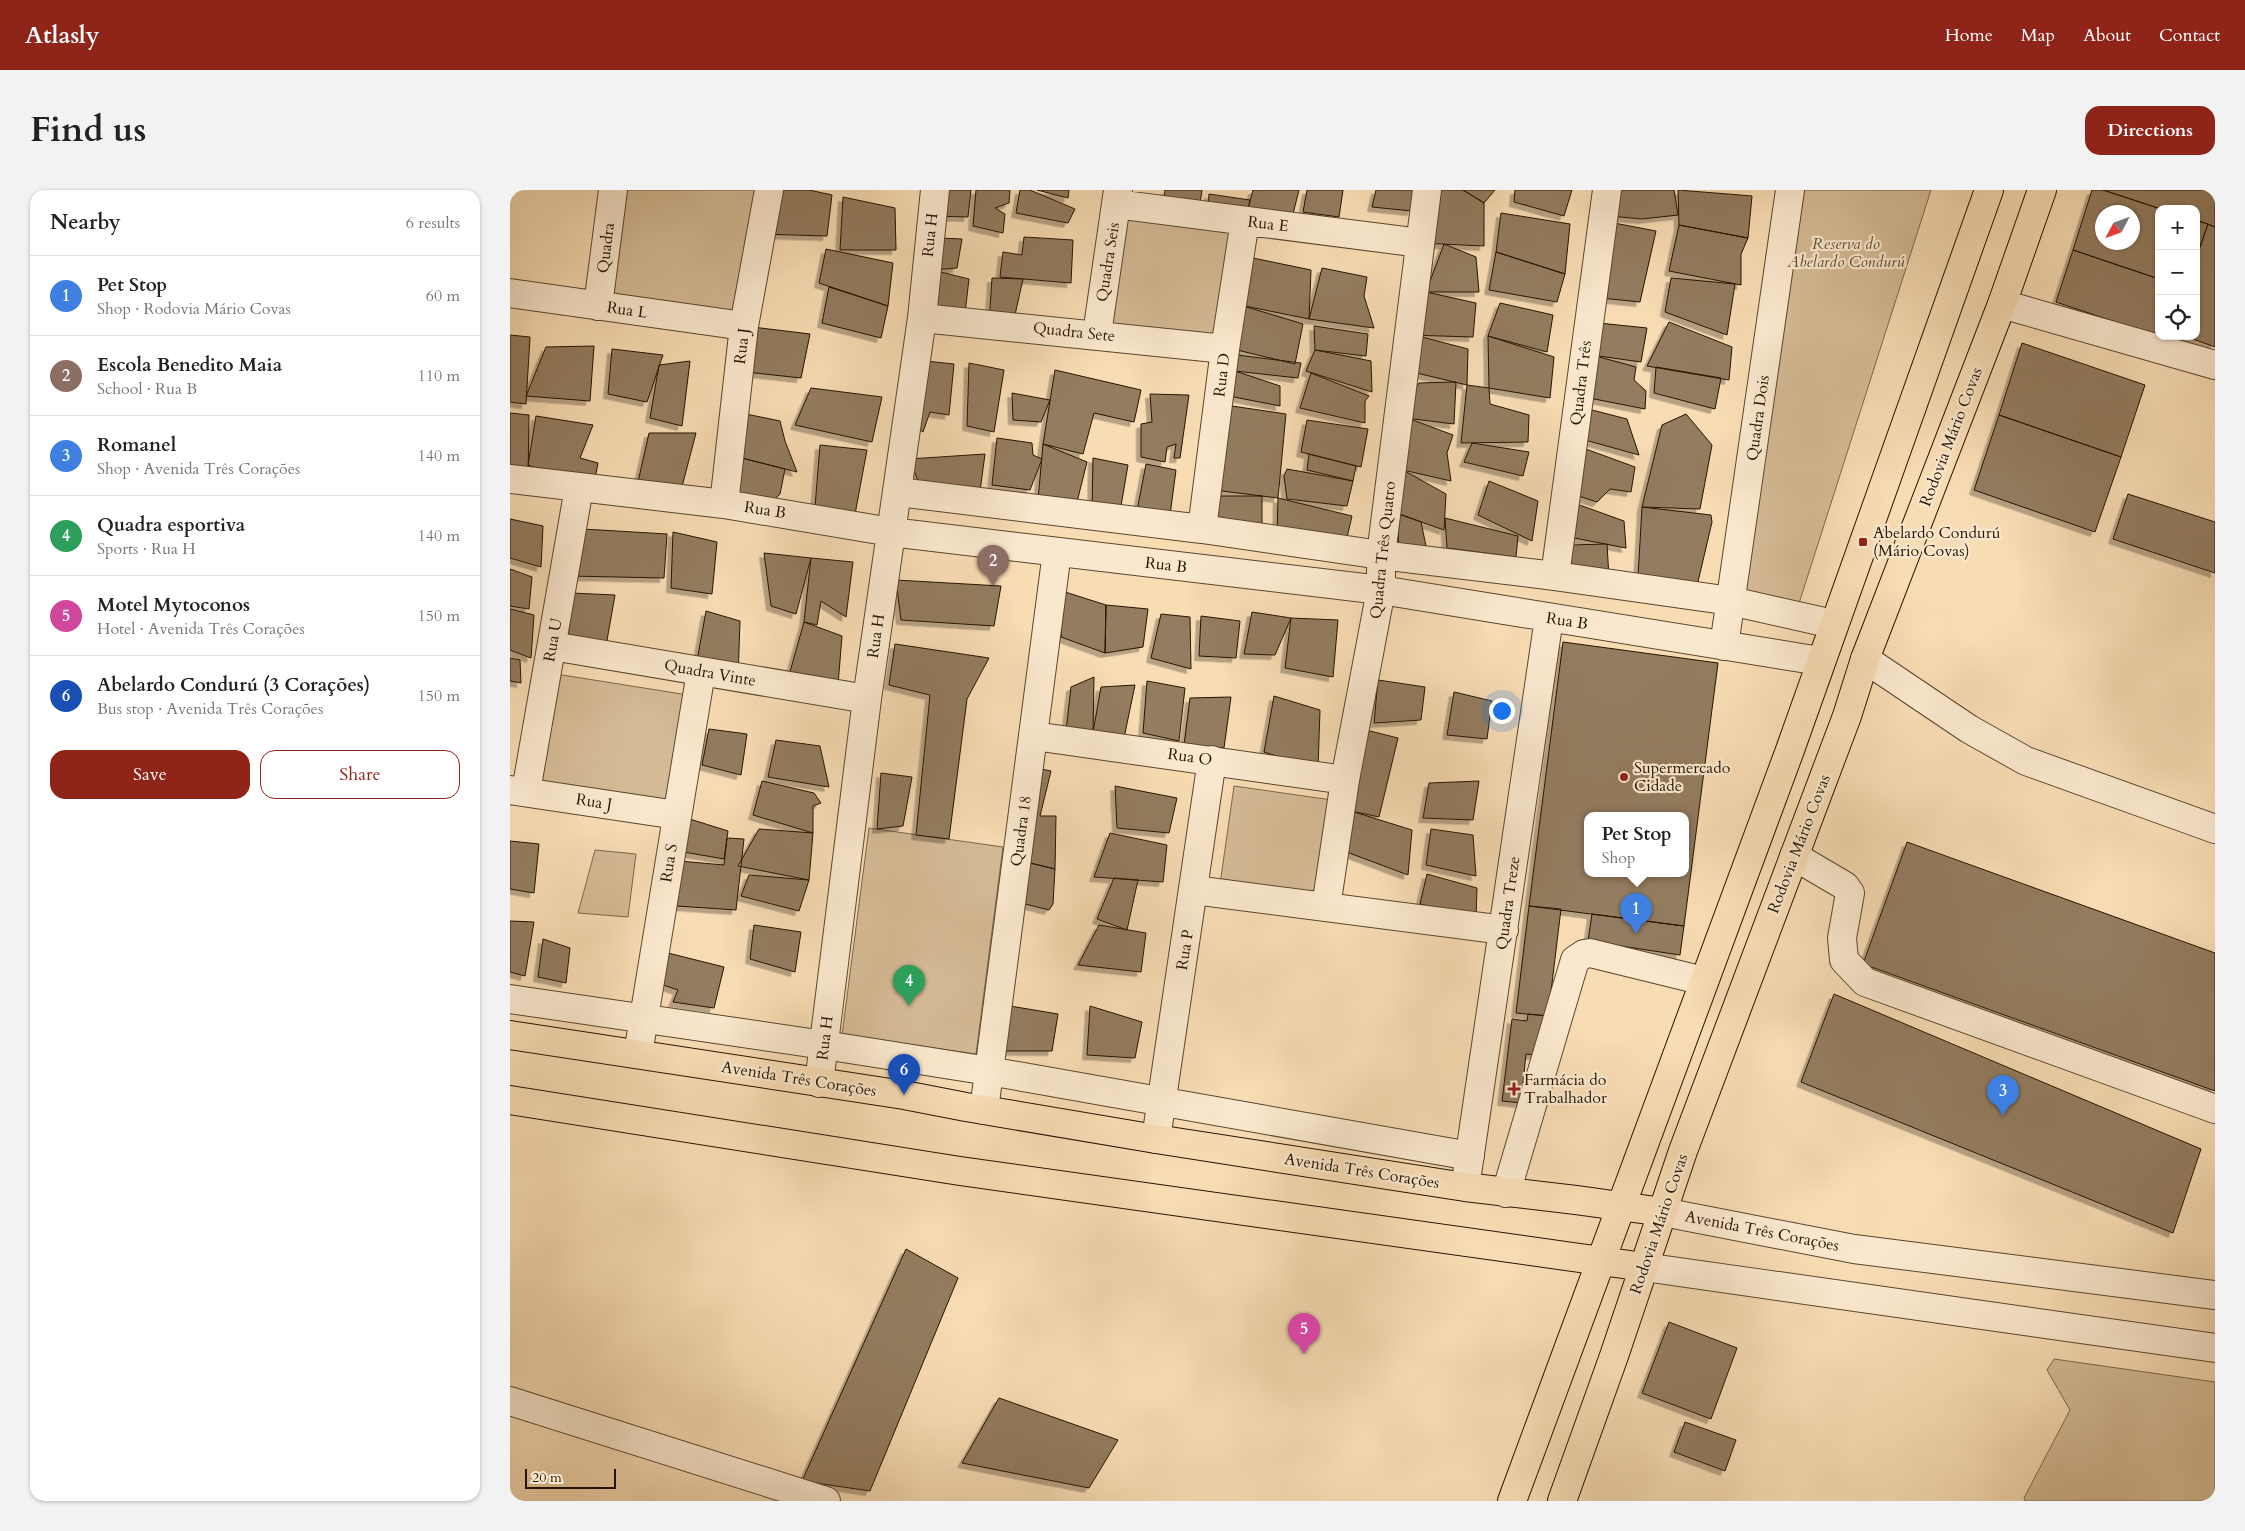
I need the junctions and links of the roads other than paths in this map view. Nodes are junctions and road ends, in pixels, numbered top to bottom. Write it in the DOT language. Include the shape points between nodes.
graph roads {
  1 [pos="613,190"];
  2 [pos="768,190"];
  3 [pos="935,190"];
  4 [pos="1426,190"];
  5 [pos="1606,190"];
  6 [pos="1790,190"];
  7 [pos="1989,190"];
  8 [pos="2042,190"];
  9 [pos="1117,197"];
  10 [pos="1245,221"];
  11 [pos="1420,243"];
  12 [pos="510,294"];
  13 [pos="2002,304"];
  14 [pos="598,306"];
  15 [pos="922,318"];
  16 [pos="744,326"];
  17 [pos="1097,334"];
  18 [pos="1225,349"];
  19 [pos="2215,365"];
  20 [pos="510,479"];
  21 [pos="579,488"];
  22 [pos="898,492"];
  23 [pos="724,504"];
  24 [pos="1202,529"];
  25 [pos="891,532"];
  26 [pos="1057,552"];
  27 [pos="1381,555"];
  28 [pos="1555,576"];
  29 [pos="1381,590"];
  30 [pos="1731,601"];
  31 [pos="1549,618"];
  32 [pos="1833,624"];
  33 [pos="552,646"];
  34 [pos="1724,646"];
  35 [pos="1865,659"];
  36 [pos="1820,661"];
  37 [pos="701,672"];
  38 [pos="867,699"];
  39 [pos="1034,736"];
  40 [pos="1212,760"];
  41 [pos="1345,780"];
  42 [pos="518,791"];
  43 [pos="677,816"];
  44 [pos="2215,830"];
  45 [pos="1794,856"];
  46 [pos="1194,890"];
  47 [pos="1326,907"];
  48 [pos="1504,930"];
  49 [pos="1704,981"];
  50 [pos="510,999"];
  51 [pos="645,1018"];
  52 [pos="510,1035"];
  53 [pos="824,1045"];
  54 [pos="638,1054"];
  55 [pos="989,1071"];
  56 [pos="819,1083"];
  57 [pos="510,1100"];
  58 [pos="1162,1104"];
  59 [pos="2215,1109"];
  60 [pos="984,1110"];
  61 [pos="1156,1139"];
  62 [pos="1470,1156"];
  63 [pos="1465,1187"];
  64 [pos="1506,1193"];
  65 [pos="1622,1207"];
  66 [pos="1663,1212"];
  67 [pos="1602,1261"];
  68 [pos="1644,1267"];
  69 [pos="2215,1295"];
  70 [pos="2215,1348"];
  71 [pos="510,1401"];
  72 [pos="826,1501"];
  73 [pos="1512,1501"];
  74 [pos="1562,1501"];
  1 -- 14 [label="street, Quadra"];
  2 -- 16 [label="street, Rua J"];
  3 -- 15 [label="street, Rua H"];
  4 -- 11 [label="street, Quadra Três Quatro"];
  5 -- 28 [label="street, Quadra Três"];
  6 -- 30 [label="street, Quadra Dois"];
  7 -- 32 [label="main road"];
  8 -- 13 [label="main road, Rodovia Mário Covas"];
  9 -- 10 [label="street, Rua E"];
  9 -- 17 [label="street, Quadra Seis"];
  10 -- 11 [label="street, Rua E"];
  10 -- 18 [label="street, Rua D"];
  11 -- 27 [label="street, Quadra Três Quatro"];
  12 -- 14 [label="street, Rua L"];
  13 -- 19 [label="street"];
  13 -- 35 [label="main road, Rodovia Mário Covas"];
  14 -- 16 [label="street, Rua L"];
  15 -- 17 [label="street, Quadra Sete"];
  15 -- 22 [label="street, Rua H"];
  16 -- 23 [label="street, Rua J"];
  17 -- 18 [label="street, Quadra Sete"];
  18 -- 24 [label="street, Rua D"];
  20 -- 21 [label="street, Rua B"];
  21 -- 23 [label="street, Rua B"];
  21 -- 33 [label="street, Rua U"];
  22 -- 24 [label="street"];
  22 -- 25 [label="street, Rua H"];
  23 -- 25 [label="street, Rua B"];
  24 -- 27 [label="street"];
  25 -- 26 [label="street, Rua B"];
  25 -- 38 [label="street, Rua H"];
  26 -- 29 [label="street, Rua B"];
  26 -- 39 [label="street, Quadra 18"];
  27 -- 28 [label="street"];
  27 -- 29 [label="street, Quadra Três Quatro"];
  28 -- 30 [label="street"];
  29 -- 31 [label="street, Rua B"];
  29 -- 41 [label="street, Quadra Três Quatro"];
  30 -- 32 [label="street"];
  30 -- 34 [label="street, Quadra Dois"];
  31 -- 34 [label="street, Rua B"];
  31 -- 48 [label="street, Quadra Treze"];
  32 -- 36 [label="main road"];
  33 -- 37 [label="street, Quadra Vinte"];
  33 -- 42 [label="street, Rua U"];
  34 -- 36 [label="street, Rua B"];
  35 -- 44 [label="street" via="1969,729 2026,761"];
  35 -- 45 [label="main road, Rodovia Mário Covas"];
  36 -- 49 [label="main road"];
  37 -- 38 [label="street, Quadra Vinte"];
  37 -- 43 [label="street, Rua S"];
  38 -- 53 [label="street, Rua H"];
  39 -- 40 [label="street, Rua O"];
  39 -- 55 [label="street, Quadra 18"];
  40 -- 41 [label="street, Rua O"];
  40 -- 46 [label="street, Rua P"];
  41 -- 47 [label="street, Quadra Três Quatro"];
  42 -- 43 [label="street, Rua J"];
  43 -- 51 [label="street, Rua S"];
  45 -- 59 [label="street" via="1845,886 1850,893 1842,938 1844,960 1866,982"];
  45 -- 66 [label="main road, Rodovia Mário Covas"];
  46 -- 47 [label="street"];
  46 -- 58 [label="street, Rua P"];
  47 -- 48 [label="street"];
  48 -- 62 [label="street, Quadra Treze"];
  49 -- 64 [label="street" via="1590,953 1575,960"];
  49 -- 65 [label="main road"];
  50 -- 51 [label="street"];
  51 -- 53 [label="street"];
  51 -- 54 [label="street, Rua S"];
  52 -- 54 [label="main road, Avenida Três Corações"];
  53 -- 55 [label="street"];
  53 -- 56 [label="street, Rua H"];
  54 -- 56 [label="main road, Avenida Três Corações"];
  55 -- 58 [label="street"];
  55 -- 60 [label="street, Quadra 18"];
  56 -- 60 [label="main road, Avenida Três Corações"];
  57 -- 67 [label="main road" via="960,1171"];
  58 -- 61 [label="street, Rua P"];
  58 -- 62 [label="street"];
  60 -- 61 [label="main road, Avenida Três Corações"];
  61 -- 63 [label="main road, Avenida Três Corações"];
  62 -- 63 [label="street, Quadra Treze"];
  63 -- 64 [label="main road, Avenida Três Corações"];
  64 -- 65 [label="main road, Avenida Três Corações"];
  65 -- 66 [label="main road, Avenida Três Corações"];
  65 -- 67 [label="main road"];
  66 -- 68 [label="main road, Rodovia Mário Covas"];
  66 -- 69 [label="street, Avenida Três Corações" via="1854,1249"];
  67 -- 68 [label="main road"];
  67 -- 73 [label="main road"];
  68 -- 70 [label="street"];
  68 -- 74 [label="main road, Rodovia Mário Covas"];
  71 -- 72 [label="street"];
}
